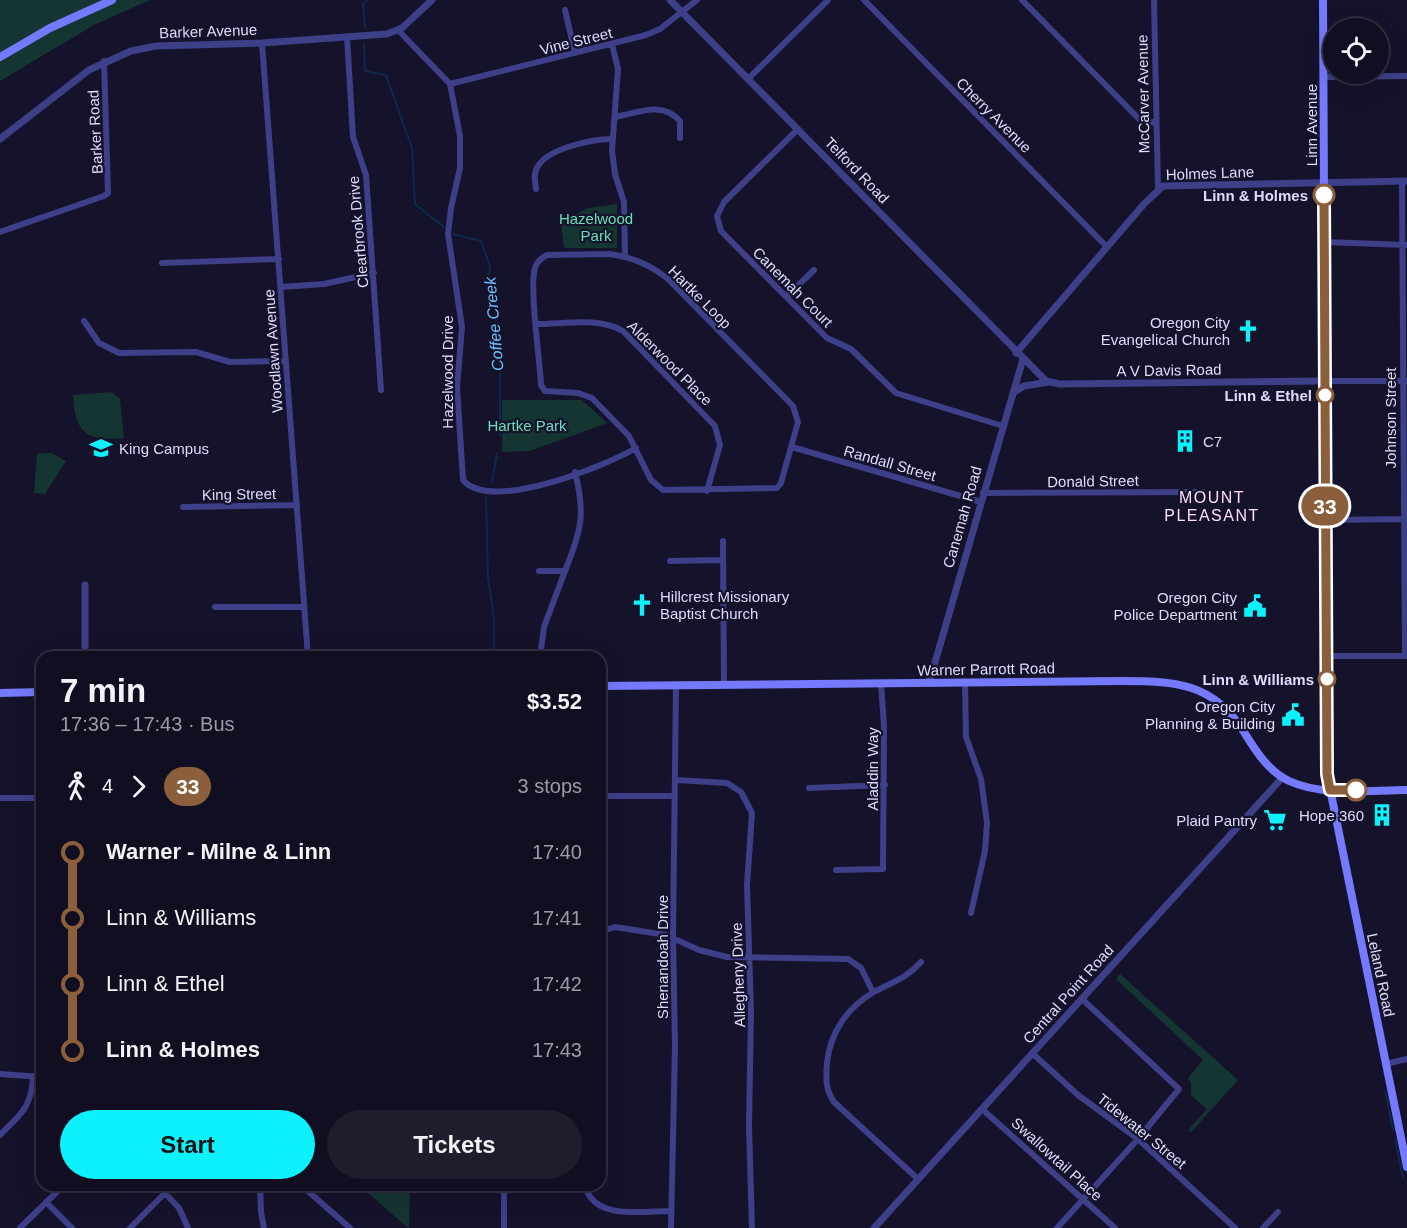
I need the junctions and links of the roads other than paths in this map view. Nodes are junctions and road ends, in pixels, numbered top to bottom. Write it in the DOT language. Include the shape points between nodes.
graph roads {
  1 [pos="112,0"];
  2 [pos="432,0"];
  3 [pos="670,0"];
  4 [pos="697,0"];
  5 [pos="828,0"];
  6 [pos="864,0"];
  7 [pos="1022,0"];
  8 [pos="1154,0"];
  9 [pos="1323,0"];
  10 [pos="565,10"];
  11 [pos="682,12"];
  12 [pos="1323,18"];
  13 [pos="398,30"];
  14 [pos="347,37"];
  15 [pos="262,43"];
  16 [pos="612,44"];
  17 [pos="575,53"];
  18 [pos="0,57"];
  19 [pos="104,61"];
  20 [pos="1389,76"];
  21 [pos="1407,76"];
  22 [pos="748,79"];
  23 [pos="450,84"];
  24 [pos="1324,84"];
  25 [pos="616,117"];
  26 [pos="1155,123"];
  27 [pos="798,129"];
  28 [pos="680,138"];
  29 [pos="0,139"];
  30 [pos="612,139"];
  31 [pos="1404,181"];
  32 [pos="1325,184"];
  33 [pos="1158,188"];
  34 [pos="536,189"];
  35 [pos="0,232"];
  36 [pos="1325,242"];
  37 [pos="1405,245"];
  38 [pos="1107,247"];
  39 [pos="625,256"];
  40 [pos="279,259"];
  41 [pos="162,263"];
  42 [pos="814,270"];
  43 [pos="374,273"];
  44 [pos="281,287"];
  45 [pos="786,297"];
  46 [pos="84,321"];
  47 [pos="537,324"];
  48 [pos="1017,353"];
  49 [pos="1023,359"];
  50 [pos="286,361"];
  51 [pos="1325,381"];
  52 [pos="1405,381"];
  53 [pos="1049,382"];
  54 [pos="381,390"];
  55 [pos="1013,393"];
  56 [pos="1003,426"];
  57 [pos="792,447"];
  58 [pos="636,448"];
  59 [pos="575,472"];
  60 [pos="707,491"];
  61 [pos="1203,492"];
  62 [pos="983,493"];
  63 [pos="981,502"];
  64 [pos="297,505"];
  65 [pos="183,507"];
  66 [pos="1405,519"];
  67 [pos="1325,520"];
  68 [pos="723,542"];
  69 [pos="723,560"];
  70 [pos="670,561"];
  71 [pos="539,571"];
  72 [pos="566,571"];
  73 [pos="85,585"];
  74 [pos="215,607"];
  75 [pos="304,607"];
  76 [pos="85,651"];
  77 [pos="308,651"];
  78 [pos="541,651"];
  79 [pos="1327,656"];
  80 [pos="1406,656"];
  81 [pos="881,683"];
  82 [pos="929,683"];
  83 [pos="965,683"];
  84 [pos="676,685"];
  85 [pos="723,685"];
  86 [pos="606,686"];
  87 [pos="36,692"];
  88 [pos="0,693"];
  89 [pos="1282,778"];
  90 [pos="676,780"];
  91 [pos="885,785"];
  92 [pos="809,788"];
  93 [pos="1330,790"];
  94 [pos="1407,790"];
  95 [pos="606,796"];
  96 [pos="675,796"];
  97 [pos="0,798"];
  98 [pos="36,798"];
  99 [pos="836,870"];
  100 [pos="971,913"];
  101 [pos="606,929"];
  102 [pos="673,937"];
  103 [pos="749,957"];
  104 [pos="921,962"];
  105 [pos="873,992"];
  106 [pos="1082,999"];
  107 [pos="1032,1053"];
  108 [pos="1407,1059"];
  109 [pos="1386,1064"];
  110 [pos="0,1074"];
  111 [pos="33,1076"];
  112 [pos="36,1076"];
  113 [pos="982,1109"];
  114 [pos="0,1135"];
  115 [pos="1138,1139"];
  116 [pos="1407,1167"];
  117 [pos="918,1179"];
  118 [pos="58,1191"];
  119 [pos="261,1191"];
  120 [pos="308,1191"];
  121 [pos="504,1191"];
  122 [pos="588,1191"];
  123 [pos="165,1193"];
  124 [pos="1083,1199"];
  125 [pos="46,1202"];
  126 [pos="671,1211"];
  127 [pos="1278,1212"];
  128 [pos="20,1228"];
  129 [pos="72,1228"];
  130 [pos="130,1228"];
  131 [pos="188,1228"];
  132 [pos="264,1228"];
  133 [pos="350,1228"];
  134 [pos="504,1228"];
  135 [pos="671,1228"];
  136 [pos="752,1228"];
  137 [pos="874,1228"];
  138 [pos="1057,1228"];
  139 [pos="1115,1228"];
  140 [pos="1235,1228"];
  141 [pos="1263,1228"];
  1 -- 18 [label="main road" via="50,28"];
  2 -- 13 [label="street"];
  3 -- 11 [label="street, Telford Road"];
  4 -- 11 [label="street, Vine Street"];
  5 -- 22 [label="street"];
  6 -- 38 [label="street, Cherry Avenue"];
  7 -- 26 [label="street" via="1138,119"];
  8 -- 26 [label="street, McCarver Avenue"];
  9 -- 12 [label="main road, Linn Avenue"];
  10 -- 17 [label="street"];
  11 -- 16 [label="street, Vine Street" via="652,33"];
  11 -- 22 [label="street, Telford Road"];
  13 -- 14 [label="street, Barker Avenue"];
  13 -- 23 [label="street"];
  14 -- 15 [label="street, Barker Avenue"];
  14 -- 43 [label="street, Clearbrook Drive" via="353,132 366,175"];
  15 -- 19 [label="street, Barker Avenue" via="151,47"];
  15 -- 40 [label="street, Woodlawn Avenue"];
  16 -- 17 [label="street, Vine Street"];
  16 -- 25 [label="street" via="618,69"];
  17 -- 23 [label="street, Vine Street"];
  19 -- 29 [label="street, Barker Avenue"];
  19 -- 35 [label="street, Barker Road" via="108,193"];
  20 -- 21 [label="street"];
  22 -- 27 [label="street, Telford Road"];
  23 -- 59 [label="street, Hazelwood Drive" via="462,148 448,234 462,327 457,387 463,480 478,490 512,490 542,485"];
  24 -- 32 [label="main road, Linn Avenue"];
  25 -- 28 [label="street" via="666,109 680,121"];
  25 -- 30 [label="street"];
  26 -- 33 [label="street, McCarver Avenue"];
  27 -- 45 [label="street, Canemah Court" via="724,202 717,216 721,231"];
  27 -- 48 [label="street, Telford Road"];
  30 -- 34 [label="street" via="585,142 549,156 538,165 534,176"];
  30 -- 39 [label="street" via="613,165 624,202"];
  31 -- 32 [label="street, Holmes Lane"];
  31 -- 37 [label="street, Johnson Street"];
  32 -- 33 [label="street, Holmes Lane"];
  32 -- 36 [label="main road, Linn Avenue"];
  33 -- 38 [label="street, Holmes Lane"];
  36 -- 37 [label="street"];
  36 -- 51 [label="main road, Linn Avenue"];
  37 -- 52 [label="street, Johnson Street"];
  38 -- 48 [label="street, Holmes Lane"];
  39 -- 47 [label="street, Hartke Loop" via="582,254 541,258 534,274"];
  39 -- 57 [label="street, Hartke Loop" via="668,279 793,406 798,418"];
  40 -- 41 [label="street"];
  40 -- 44 [label="street, Woodlawn Avenue"];
  42 -- 45 [label="street"];
  43 -- 44 [label="street" via="324,284"];
  43 -- 54 [label="street, Clearbrook Drive"];
  44 -- 50 [label="street, Woodlawn Avenue"];
  45 -- 56 [label="street, Canemah Court" via="826,338 851,349 896,393"];
  46 -- 50 [label="street" via="99,343 119,353 196,352 230,362"];
  47 -- 58 [label="street, Hartke Loop" via="544,391 592,398"];
  47 -- 60 [label="street, Alderwood Place" via="608,324 623,331 715,426 720,445"];
  48 -- 49 [label="street, Telford Road"];
  49 -- 53 [label="street"];
  49 -- 55 [label="street, Canemah Road"];
  50 -- 64 [label="street, Woodlawn Avenue"];
  51 -- 52 [label="street"];
  51 -- 53 [label="street, A V Davis Road"];
  51 -- 67 [label="main road, Linn Avenue"];
  52 -- 66 [label="street, Johnson Street"];
  53 -- 55 [label="street, A V Davis Road" via="1024,386"];
  55 -- 56 [label="street, Canemah Road"];
  56 -- 62 [label="street, Canemah Road"];
  57 -- 60 [label="street, Hartke Loop" via="777,488"];
  57 -- 63 [label="street, Randall Street"];
  58 -- 59 [label="street, Hazelwood Drive"];
  58 -- 60 [label="street, Hartke Loop" via="659,488"];
  59 -- 72 [label="street" via="582,525"];
  61 -- 62 [label="street, Donald Street"];
  62 -- 63 [label="street, Canemah Road"];
  63 -- 82 [label="street, Canemah Road"];
  64 -- 65 [label="street, King Street"];
  64 -- 75 [label="street, Woodlawn Avenue"];
  66 -- 67 [label="street"];
  66 -- 80 [label="street, Johnson Street"];
  67 -- 79 [label="main road, Linn Avenue"];
  68 -- 69 [label="street"];
  69 -- 70 [label="street"];
  69 -- 85 [label="street"];
  71 -- 72 [label="street"];
  72 -- 78 [label="street" via="544,627"];
  73 -- 76 [label="street"];
  74 -- 75 [label="street"];
  75 -- 77 [label="street, Woodlawn Avenue"];
  79 -- 80 [label="street"];
  79 -- 93 [label="main road, Linn Avenue"];
  81 -- 82 [label="main road, Warner Parrott Road"];
  81 -- 85 [label="main road, Warner Parrott Road"];
  81 -- 91 [label="street, Aladdin Way"];
  82 -- 83 [label="main road, Warner Parrott Road"];
  83 -- 89 [label="main road, Warner Parrott Road" via="1147,681 1193,687 1224,706"];
  83 -- 100 [label="street" via="966,737 981,779 987,823"];
  84 -- 85 [label="main road, Warner Parrott Road"];
  84 -- 86 [label="main road, Warner Parrott Road"];
  84 -- 90 [label="street, Shenandoah Drive"];
  87 -- 88 [label="main road"];
  89 -- 93 [label="main road, Warner Parrott Road"];
  89 -- 106 [label="street, Central Point Road"];
  90 -- 96 [label="street, Shenandoah Drive"];
  90 -- 103 [label="street, Allegheny Drive" via="727,783 741,792 750,806 753,821 747,885"];
  91 -- 92 [label="street"];
  91 -- 99 [label="street, Aladdin Way" via="883,869"];
  93 -- 94 [label="main road, Warner Parrott Road"];
  93 -- 109 [label="main road, Leland Road"];
  95 -- 96 [label="street"];
  96 -- 102 [label="street, Shenandoah Drive"];
  97 -- 98 [label="street"];
  101 -- 102 [label="street" via="623,927"];
  102 -- 103 [label="street" via="708,953"];
  102 -- 126 [label="street, Shenandoah Drive"];
  103 -- 105 [label="street" via="848,959 861,968"];
  103 -- 136 [label="street, Allegheny Drive"];
  104 -- 105 [label="street" via="903,979"];
  105 -- 117 [label="street" via="852,1009 836,1031 828,1052 827,1090 834,1102"];
  106 -- 107 [label="street, Central Point Road"];
  106 -- 115 [label="street" via="1179,1089"];
  107 -- 113 [label="street, Central Point Road"];
  107 -- 115 [label="street, Tidewater Street" via="1078,1095"];
  108 -- 109 [label="street"];
  109 -- 116 [label="main road, Leland Road"];
  110 -- 111 [label="street"];
  111 -- 112 [label="street"];
  111 -- 114 [label="street" via="27,1107"];
  113 -- 117 [label="street, Central Point Road"];
  113 -- 124 [label="street, Swallowtail Place"];
  115 -- 124 [label="street"];
  115 -- 140 [label="street, Tidewater Street"];
  117 -- 137 [label="street, Central Point Road"];
  118 -- 125 [label="street"];
  119 -- 132 [label="street"];
  120 -- 133 [label="street"];
  121 -- 134 [label="street"];
  122 -- 126 [label="street" via="594,1202 608,1210"];
  123 -- 130 [label="street"];
  123 -- 131 [label="street" via="179,1208"];
  124 -- 138 [label="street"];
  124 -- 139 [label="street, Swallowtail Place"];
  125 -- 128 [label="street"];
  125 -- 129 [label="street"];
  126 -- 135 [label="street, Shenandoah Drive"];
  127 -- 141 [label="street"];
}
